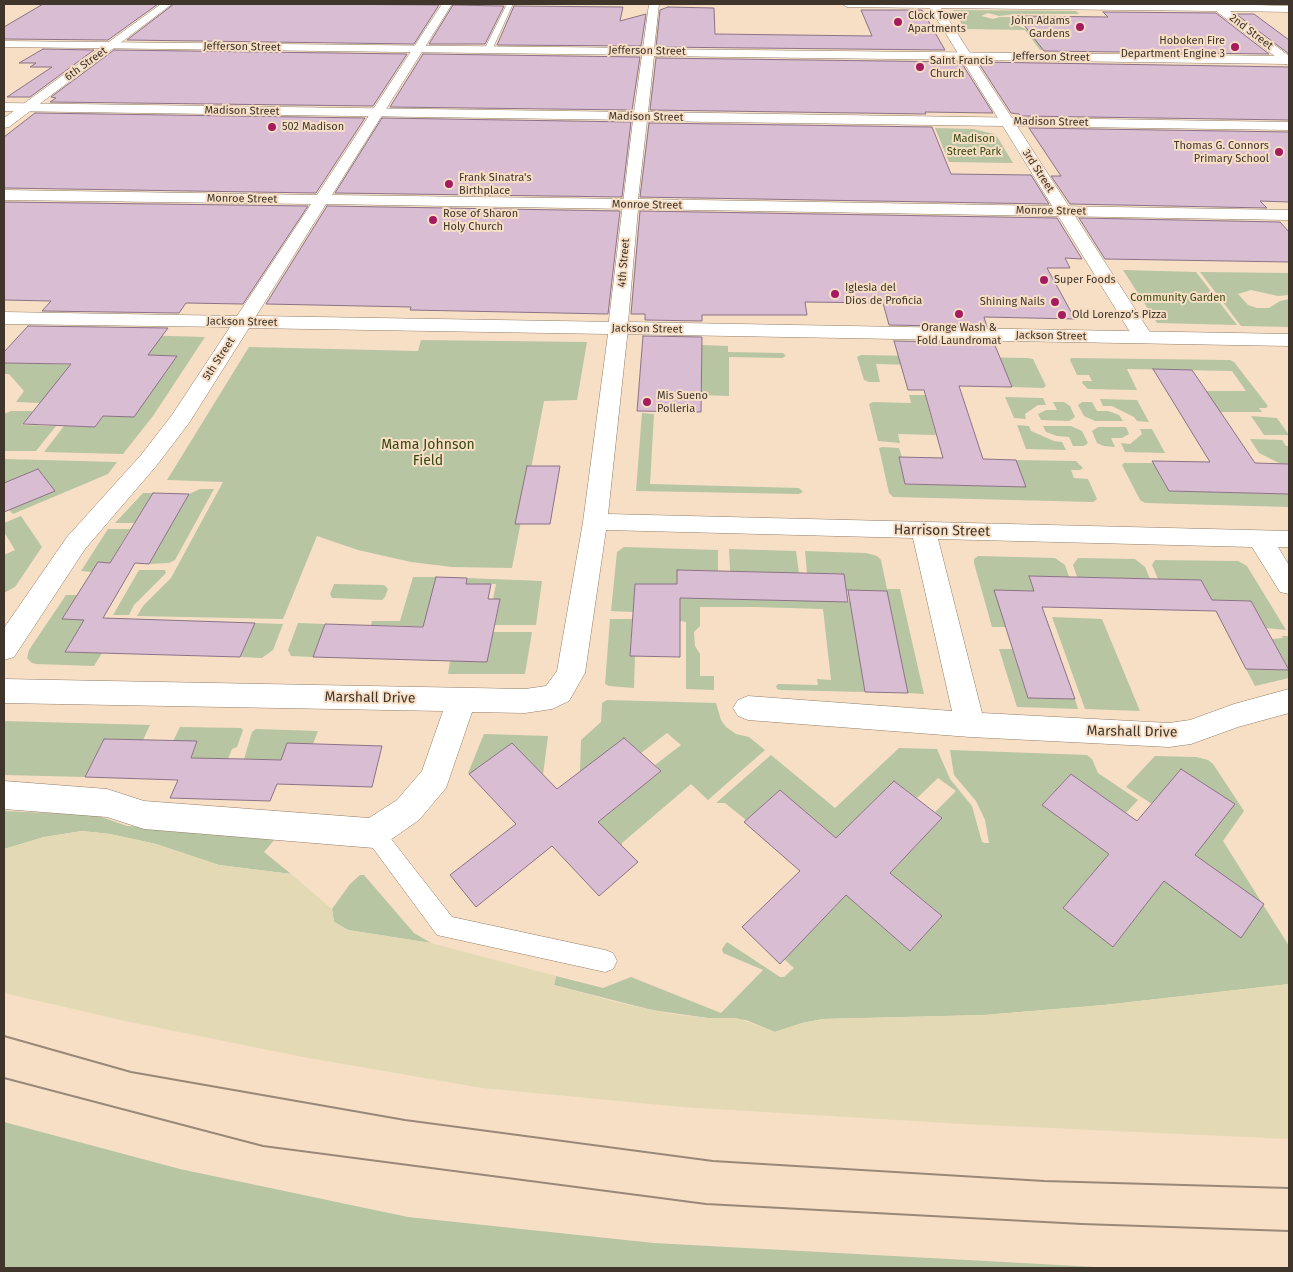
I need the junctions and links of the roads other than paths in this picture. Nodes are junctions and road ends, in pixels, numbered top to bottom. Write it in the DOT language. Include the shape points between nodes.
graph roads {
  1 [pos="167,4"];
  2 [pos="447,4"];
  3 [pos="510,4"];
  4 [pos="654,4"];
  5 [pos="846,4"];
  6 [pos="934,4"];
  7 [pos="1216,6"];
  8 [pos="1289,9"];
  9 [pos="4,44"];
  10 [pos="110,46"];
  11 [pos="417,49"];
  12 [pos="488,50"];
  13 [pos="648,51"];
  14 [pos="966,56"];
  15 [pos="1289,60"];
  16 [pos="4,107"];
  17 [pos="26,108"];
  18 [pos="377,113"];
  19 [pos="640,117"];
  20 [pos="1006,122"];
  21 [pos="4,124"];
  22 [pos="1289,126"];
  23 [pos="4,195"];
  24 [pos="322,200"];
  25 [pos="630,204"];
  26 [pos="1064,212"];
  27 [pos="1289,216"];
  28 [pos="4,318"];
  29 [pos="242,322"];
  30 [pos="618,328"];
  31 [pos="1143,338"];
  32 [pos="1289,340"];
  33 [pos="594,522"];
  34 [pos="923,530"];
  35 [pos="1259,538"];
  36 [pos="1289,539"];
  37 [pos="1289,585"];
  38 [pos="16,610"];
  39 [pos="4,649"];
  40 [pos="4,691"];
  41 [pos="461,700"];
  42 [pos="1289,701"];
  43 [pos="748,708"];
  44 [pos="970,725"];
  45 [pos="4,795"];
  46 [pos="374,833"];
  47 [pos="605,961"];
  1 -- 10 [label="street, 6th Street"];
  2 -- 11 [label="street, 5th Street"];
  3 -- 12 [label="lane"];
  4 -- 13 [label="street, 4th Street"];
  5 -- 6 [label="street"];
  6 -- 7 [label="street"];
  6 -- 14 [label="street, 3rd Street"];
  7 -- 8 [label="street"];
  7 -- 15 [label="street, 2nd Street"];
  9 -- 10 [label="street, Jefferson Street"];
  10 -- 11 [label="street, Jefferson Street"];
  10 -- 17 [label="street, 6th Street"];
  11 -- 12 [label="street, Jefferson Street"];
  11 -- 18 [label="street, 5th Street"];
  12 -- 13 [label="street, Jefferson Street"];
  13 -- 14 [label="street, Jefferson Street"];
  13 -- 19 [label="street, 4th Street"];
  14 -- 15 [label="street, Jefferson Street"];
  14 -- 20 [label="street, 3rd Street"];
  16 -- 17 [label="street, Madison Street"];
  17 -- 18 [label="street, Madison Street"];
  17 -- 21 [label="street, 6th Street"];
  18 -- 19 [label="street, Madison Street"];
  18 -- 24 [label="street, 5th Street"];
  19 -- 20 [label="street, Madison Street"];
  19 -- 25 [label="street, 4th Street"];
  20 -- 22 [label="street, Madison Street"];
  20 -- 26 [label="street, 3rd Street"];
  23 -- 24 [label="street, Monroe Street"];
  24 -- 25 [label="street, Monroe Street"];
  24 -- 29 [label="street, 5th Street"];
  25 -- 26 [label="street, Monroe Street"];
  25 -- 30 [label="street, 4th Street"];
  26 -- 27 [label="street, Monroe Street"];
  26 -- 31 [label="street, 3rd Street"];
  28 -- 29 [label="street, Jackson Street"];
  29 -- 30 [label="street, Jackson Street"];
  29 -- 38 [label="street, 5th Street" via="181,418 149,460"];
  30 -- 31 [label="street, Jackson Street"];
  30 -- 33 [label="street, 4th Street"];
  31 -- 32 [label="street, Jackson Street"];
  33 -- 34 [label="street, Harrison Street"];
  33 -- 41 [label="street, Marshall Drive" via="571,673 560,693 540,700"];
  34 -- 35 [label="street, Harrison Street"];
  34 -- 44 [label="street"];
  35 -- 36 [label="street, Harrison Street"];
  35 -- 37 [label="street"];
  38 -- 39 [label="street, 5th Street"];
  40 -- 41 [label="street, Marshall Drive"];
  41 -- 46 [label="street" via="435,778 408,810"];
  42 -- 44 [label="street, Marshall Drive" via="1191,732 1169,735"];
  43 -- 44 [label="street, Marshall Drive"];
  45 -- 46 [label="street" via="107,803 144,815"];
  46 -- 47 [label="lane" via="445,927"];
}
